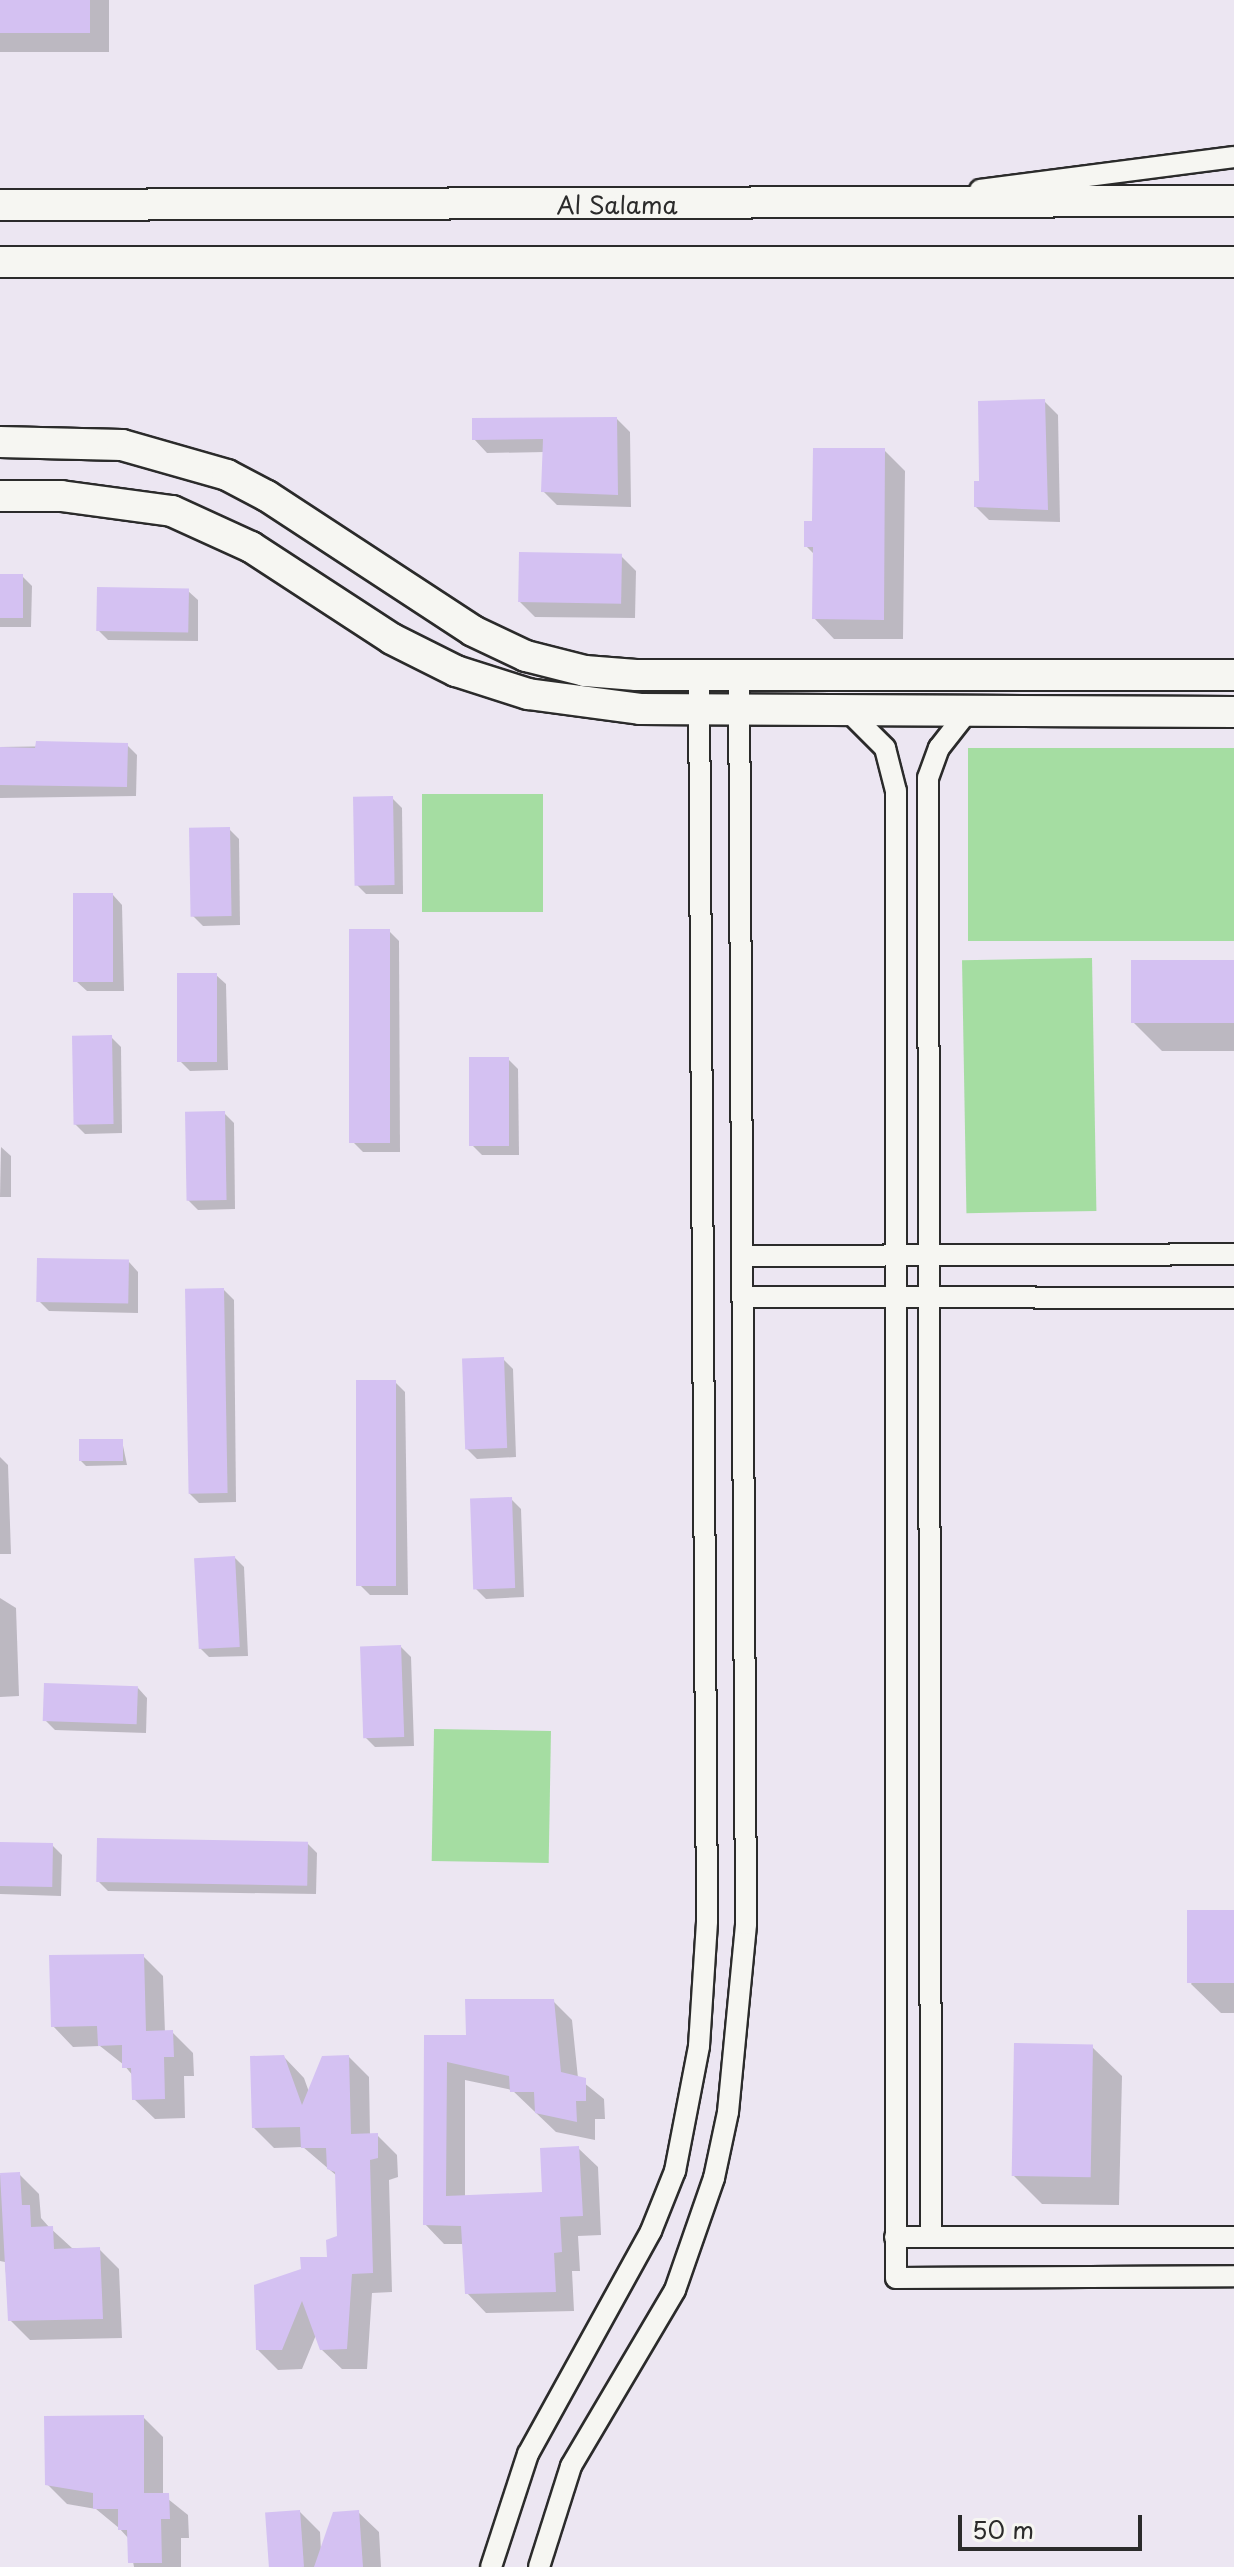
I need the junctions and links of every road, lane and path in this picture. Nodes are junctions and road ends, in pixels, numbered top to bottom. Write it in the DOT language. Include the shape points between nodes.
graph roads {
  1 [pos="1234,157"];
  2 [pos="1234,201"];
  3 [pos="0,205"];
  4 [pos="876,205"];
  5 [pos="0,262"];
  6 [pos="1234,262"];
  7 [pos="0,442"];
  8 [pos="0,496"];
  9 [pos="699,675"];
  10 [pos="739,675"];
  11 [pos="1234,675"];
  12 [pos="700,710"];
  13 [pos="740,710"];
  14 [pos="847,710"];
  15 [pos="968,711"];
  16 [pos="1234,712"];
  17 [pos="1234,1254"];
  18 [pos="895,1255"];
  19 [pos="927,1255"];
  20 [pos="743,1256"];
  21 [pos="743,1297"];
  22 [pos="894,1297"];
  23 [pos="928,1298"];
  24 [pos="1234,1298"];
  25 [pos="895,2237"];
  26 [pos="931,2237"];
  27 [pos="1234,2237"];
  28 [pos="1234,2276"];
  29 [pos="491,2567"];
  30 [pos="539,2567"];
  1 -- 4 [label="street"];
  2 -- 4 [label="street, Al Salama"];
  3 -- 4 [label="street, Al Salama"];
  5 -- 6 [label="street"];
  7 -- 9 [label="street" via="122,445 180,458 267,496 473,631 526,656 585,671"];
  8 -- 12 [label="street" via="61,496 172,511 251,547 392,639 456,671 528,694 589,705"];
  9 -- 10 [label="street"];
  9 -- 12 [label="street"];
  10 -- 11 [label="street"];
  10 -- 13 [label="street"];
  12 -- 13 [label="street"];
  12 -- 29 [label="street" via="707,1921 699,2046 675,2171 626,2285 528,2454"];
  13 -- 14 [label="street"];
  13 -- 20 [label="street"];
  14 -- 15 [label="street"];
  14 -- 18 [label="street" via="885,748 896,791"];
  15 -- 16 [label="street"];
  15 -- 19 [label="street" via="939,748 928,778"];
  17 -- 19 [label="street"];
  18 -- 19 [label="street"];
  18 -- 20 [label="street"];
  18 -- 22 [label="street"];
  19 -- 23 [label="street"];
  20 -- 21 [label="street"];
  21 -- 22 [label="street"];
  21 -- 30 [label="street" via="746,1924 728,2112 714,2178 675,2290 571,2466"];
  22 -- 23 [label="street"];
  22 -- 25 [label="street"];
  23 -- 24 [label="street"];
  23 -- 26 [label="street"];
  25 -- 26 [label="street"];
  25 -- 28 [label="street" via="896,2278"];
  26 -- 27 [label="street"];
}
